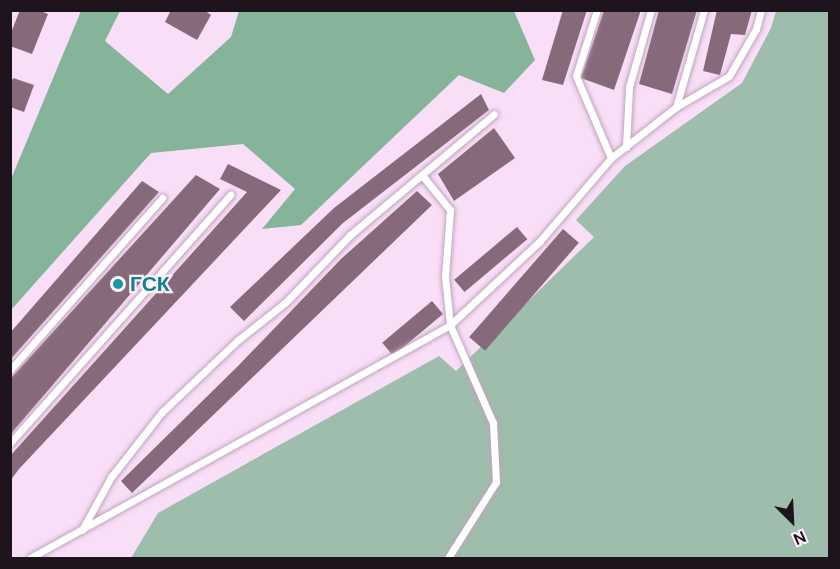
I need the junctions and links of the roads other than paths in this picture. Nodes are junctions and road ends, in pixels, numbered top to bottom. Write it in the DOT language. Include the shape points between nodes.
graph roads {
  1 [pos="597,10"];
  2 [pos="651,10"];
  3 [pos="704,10"];
  4 [pos="761,10"];
  5 [pos="676,107"];
  6 [pos="494,114"];
  7 [pos="626,147"];
  8 [pos="611,158"];
  9 [pos="422,175"];
  10 [pos="230,195"];
  11 [pos="162,198"];
  12 [pos="450,325"];
  13 [pos="10,370"];
  14 [pos="10,443"];
  15 [pos="82,530"];
  16 [pos="30,558"];
  17 [pos="448,558"];
  1 -- 8 [label="lane" via="576,76"];
  2 -- 7 [label="lane" via="629,87"];
  3 -- 5 [label="lane"];
  4 -- 5 [label="lane" via="756,29 729,76"];
  5 -- 7 [label="lane"];
  6 -- 9 [label="lane"];
  7 -- 8 [label="lane"];
  8 -- 12 [label="lane" via="539,242"];
  9 -- 12 [label="lane" via="450,210 445,276"];
  9 -- 15 [label="lane" via="350,235 286,302 238,340 162,412 111,477"];
  10 -- 14 [label="lane"];
  11 -- 13 [label="lane"];
  12 -- 15 [label="lane"];
  12 -- 17 [label="lane" via="493,423 496,482"];
  15 -- 16 [label="lane"];
}
